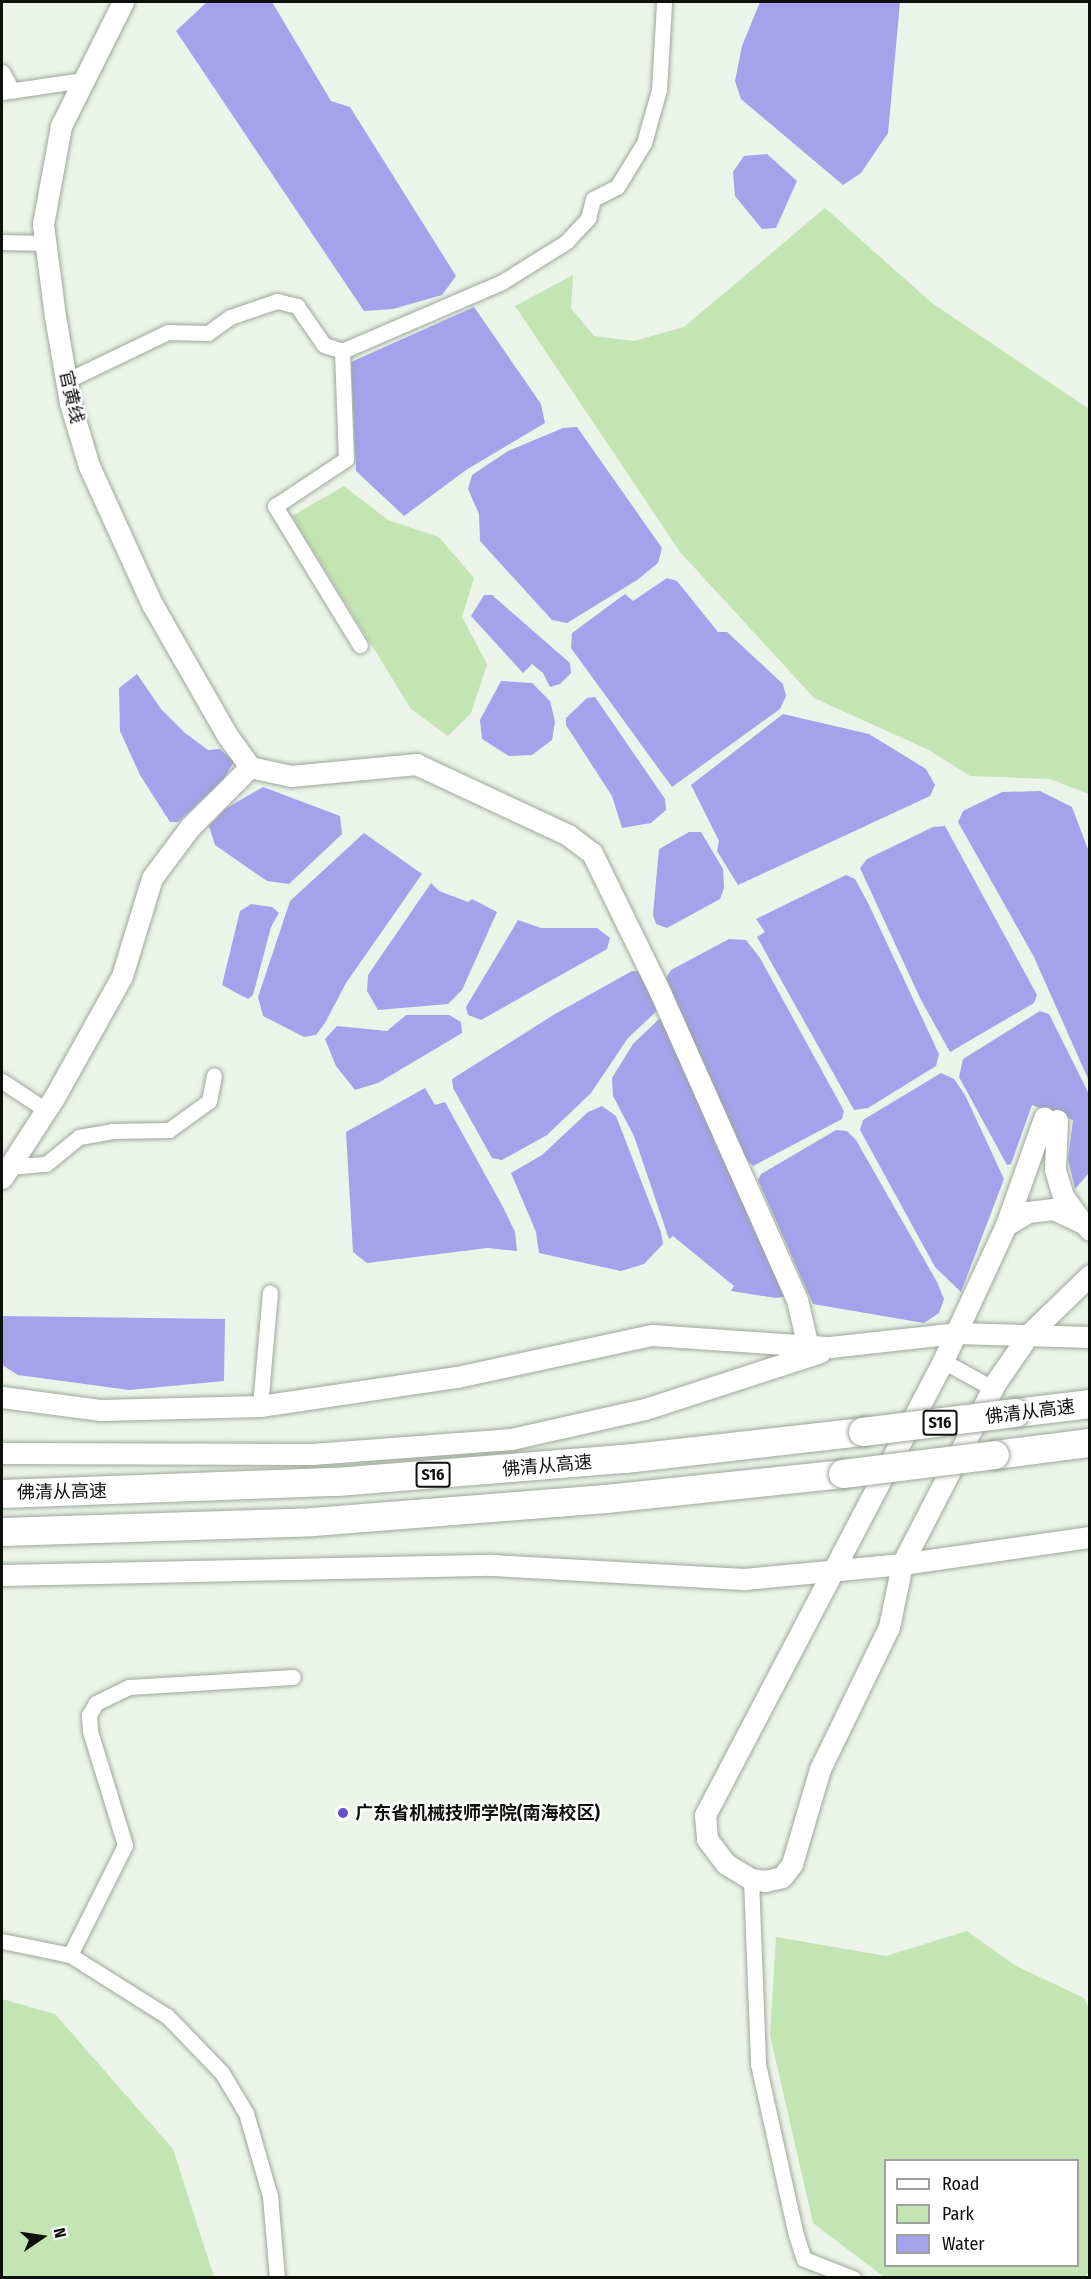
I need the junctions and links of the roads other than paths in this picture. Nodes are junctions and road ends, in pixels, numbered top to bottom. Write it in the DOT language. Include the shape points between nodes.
graph roads {
  1 [pos="123,2"];
  2 [pos="664,2"];
  3 [pos="2,72"];
  4 [pos="82,80"];
  5 [pos="7,91"];
  6 [pos="2,242"];
  7 [pos="46,243"];
  8 [pos="342,351"];
  9 [pos="66,381"];
  10 [pos="360,645"];
  11 [pos="250,767"];
  12 [pos="214,1075"];
  13 [pos="2,1081"];
  14 [pos="46,1110"];
  15 [pos="5,1173"];
  16 [pos="1006,1225"];
  17 [pos="1086,1227"];
  18 [pos="1089,1275"];
  19 [pos="270,1293"];
  20 [pos="956,1333"];
  21 [pos="1029,1334"];
  22 [pos="1089,1337"];
  23 [pos="844,1346"];
  24 [pos="808,1347"];
  25 [pos="943,1361"];
  26 [pos="992,1388"];
  27 [pos="2,1397"];
  28 [pos="1089,1404"];
  29 [pos="260,1406"];
  30 [pos="1089,1443"];
  31 [pos="2,1453"];
  32 [pos="2,1494"];
  33 [pos="2,1532"];
  34 [pos="1089,1537"];
  35 [pos="902,1564"];
  36 [pos="829,1573"];
  37 [pos="2,1575"];
  38 [pos="293,1677"];
  39 [pos="751,1879"];
  40 [pos="2,1941"];
  41 [pos="70,1955"];
  42 [pos="277,2277"];
  43 [pos="853,2277"];
  1 -- 4 [label="street, 官黄线"];
  2 -- 8 [label="street" via="659,90 644,142 617,187 593,199 588,218 566,242 502,282"];
  3 -- 5 [label="street"];
  4 -- 5 [label="street"];
  4 -- 7 [label="street, 官黄线" via="61,126 43,224"];
  6 -- 7 [label="street"];
  7 -- 9 [label="street, 官黄线"];
  8 -- 9 [label="street" via="324,345 297,306 277,300 230,317 208,333 168,332"];
  8 -- 10 [label="street" via="346,459 275,506"];
  9 -- 11 [label="street, 官黄线" via="89,466 152,604 227,735"];
  11 -- 14 [label="street" via="190,827 152,878 122,976"];
  11 -- 24 [label="street" via="291,776 416,764 568,836 592,853 660,992 797,1300"];
  12 -- 15 [label="street" via="209,1101 169,1130 112,1131 79,1137 46,1164"];
  13 -- 14 [label="street"];
  14 -- 15 [label="street"];
  16 -- 17 [label="street" via="1041,1208 1064,1212"];
  16 -- 17 [label="street" via="1051,1119 1055,1170 1063,1196"];
  16 -- 20 [label="street"];
  18 -- 21 [label="street"];
  19 -- 29 [label="street"];
  20 -- 21 [label="street"];
  20 -- 23 [label="street"];
  20 -- 25 [label="street"];
  21 -- 22 [label="street"];
  21 -- 26 [label="street"];
  23 -- 24 [label="street"];
  23 -- 31 [label="street" via="645,1409 511,1439 312,1454"];
  24 -- 29 [label="street" via="652,1335 457,1377"];
  25 -- 26 [label="street"];
  25 -- 36 [label="street"];
  26 -- 35 [label="street"];
  27 -- 29 [label="street" via="100,1410"];
  28 -- 32 [label="highway, 佛清从高速 / S16, bridge" via="626,1459 348,1481"];
  30 -- 33 [label="highway, 佛清从高速 / S16, bridge" via="606,1499 313,1522"];
  34 -- 35 [label="street"];
  35 -- 36 [label="street"];
  35 -- 39 [label="street" via="889,1627 820,1769 792,1864 782,1877"];
  36 -- 37 [label="street" via="744,1579 492,1565"];
  36 -- 39 [label="street" via="748,1738 705,1815 706,1839 726,1864"];
  38 -- 41 [label="street" via="129,1687 96,1703 89,1714 90,1731 125,1845"];
  39 -- 43 [label="street" via="758,2064 796,2235 804,2259"];
  40 -- 41 [label="street"];
  41 -- 42 [label="street" via="167,2016 222,2073 246,2114 270,2196"];
}
